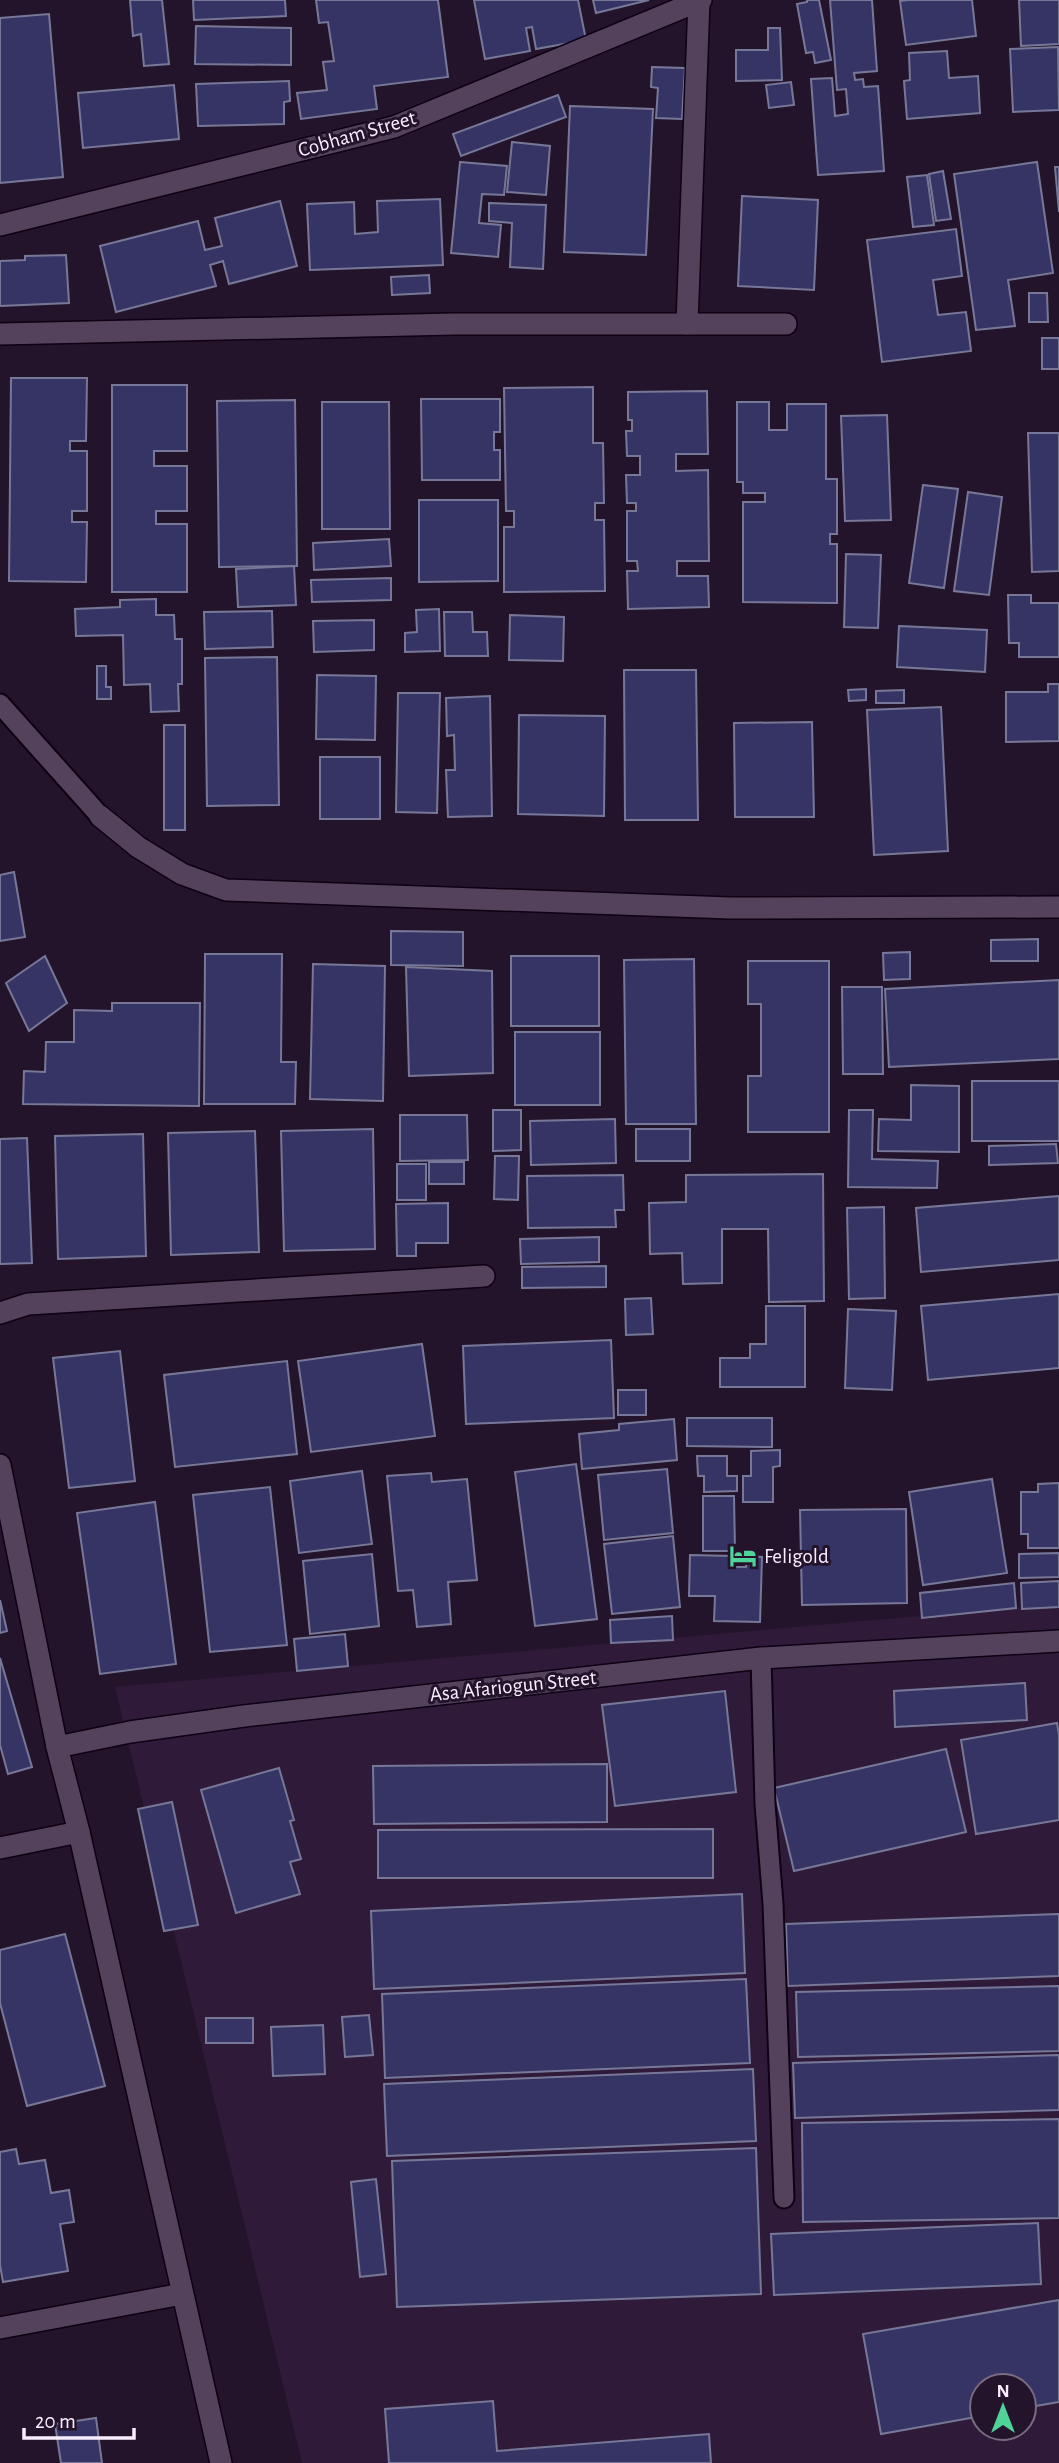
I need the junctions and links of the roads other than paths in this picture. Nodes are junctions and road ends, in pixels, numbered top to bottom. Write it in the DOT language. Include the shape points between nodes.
graph roads {
  1 [pos="700,1"];
  2 [pos="0,225"];
  3 [pos="687,324"];
  4 [pos="786,324"];
  5 [pos="0,334"];
  6 [pos="0,705"];
  7 [pos="100,816"];
  8 [pos="1059,907"];
  9 [pos="484,1276"];
  10 [pos="0,1313"];
  11 [pos="0,1465"];
  12 [pos="1059,1641"];
  13 [pos="761,1658"];
  14 [pos="57,1747"];
  15 [pos="79,1832"];
  16 [pos="0,1848"];
  17 [pos="784,2198"];
  18 [pos="183,2294"];
  19 [pos="0,2328"];
  20 [pos="221,2463"];
  1 -- 2 [label="street, Cobham Street" via="394,127"];
  1 -- 3 [label="street"];
  3 -- 4 [label="street"];
  3 -- 5 [label="street"];
  6 -- 7 [label="lane"];
  7 -- 8 [label="street" via="182,874 226,890 730,908"];
  9 -- 10 [label="street" via="28,1304"];
  11 -- 14 [label="street"];
  12 -- 13 [label="street, Asa Afariogun Street"];
  13 -- 14 [label="street, Asa Afariogun Street" via="244,1716"];
  13 -- 17 [label="lane"];
  14 -- 15 [label="street"];
  15 -- 16 [label="street"];
  15 -- 18 [label="street"];
  18 -- 19 [label="street"];
  18 -- 20 [label="street"];
}
